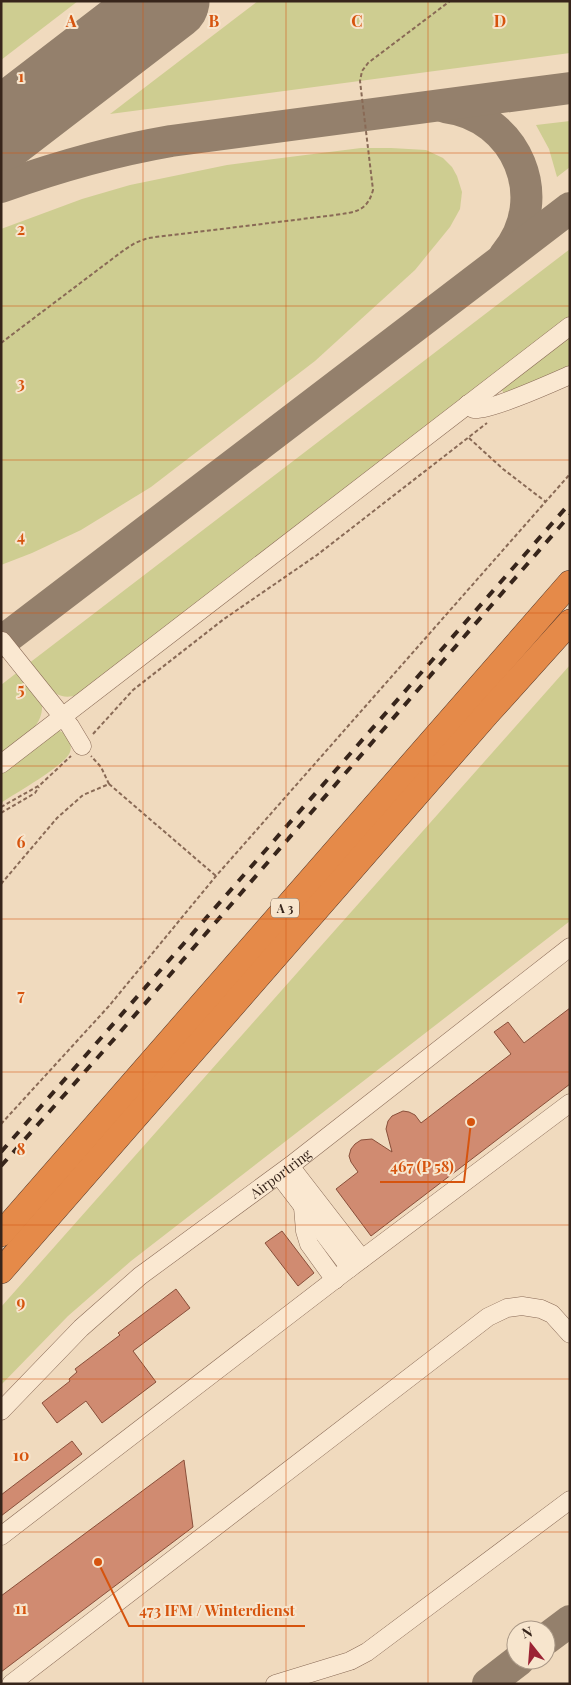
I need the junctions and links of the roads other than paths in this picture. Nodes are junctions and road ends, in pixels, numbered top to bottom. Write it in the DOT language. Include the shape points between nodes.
graph roads {
  1 [pos="570,326"];
  2 [pos="570,375"];
  3 [pos="468,404"];
  4 [pos="570,583"];
  5 [pos="570,622"];
  6 [pos="2,641"];
  7 [pos="63,717"];
  8 [pos="82,746"];
  9 [pos="1,764"];
  10 [pos="570,947"];
  11 [pos="570,1103"];
  12 [pos="284,1170"];
  13 [pos="308,1202"];
  14 [pos="1,1234"];
  15 [pos="352,1267"];
  16 [pos="1,1271"];
  17 [pos="570,1334"];
  18 [pos="1,1411"];
  19 [pos="570,1500"];
  20 [pos="1,1536"];
  21 [pos="11,1684"];
  22 [pos="276,1684"];
  1 -- 3 [label="street"];
  2 -- 3 [label="street" via="485,408 475,409"];
  3 -- 7 [label="street"];
  4 -- 14 [label="highway, A 3"];
  5 -- 16 [label="highway, A 3"];
  6 -- 7 [label="street"];
  7 -- 8 [label="street"];
  7 -- 9 [label="street"];
  10 -- 12 [label="street, Airportring"];
  11 -- 15 [label="street"];
  12 -- 13 [label="street"];
  12 -- 18 [label="street, Airportring" via="103,1307"];
  13 -- 15 [label="street"];
  13 -- 15 [label="street" via="326,1202 336,1209"];
  15 -- 20 [label="street"];
  17 -- 21 [label="street" via="552,1314 541,1309 507,1308 488,1318"];
  19 -- 22 [label="street" via="367,1652 350,1661"];
}
